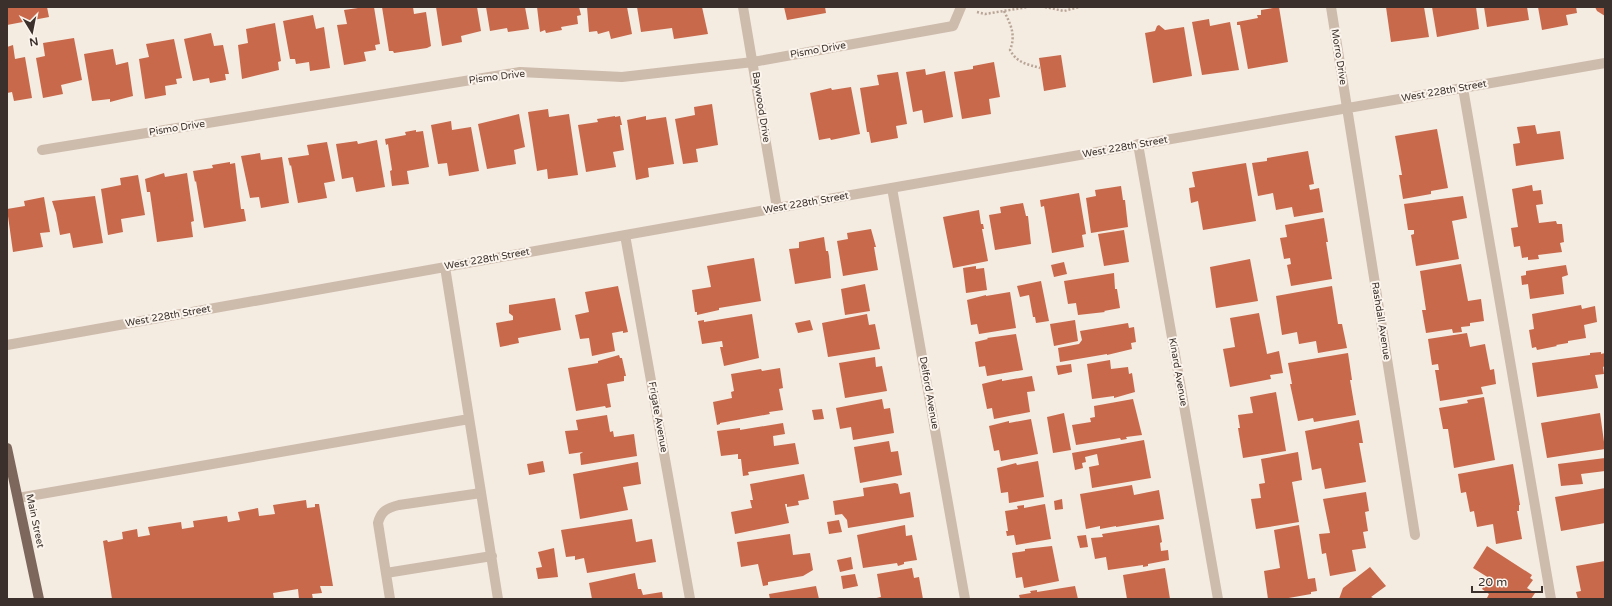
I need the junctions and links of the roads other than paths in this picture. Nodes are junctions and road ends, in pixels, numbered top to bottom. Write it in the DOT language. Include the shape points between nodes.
graph roads {
  1 [pos="743,7"];
  2 [pos="961,7"];
  3 [pos="1331,7"];
  4 [pos="753,62"];
  5 [pos="1605,63"];
  6 [pos="1463,88"];
  7 [pos="1348,107"];
  8 [pos="1138,144"];
  9 [pos="42,150"];
  10 [pos="892,188"];
  11 [pos="777,208"];
  12 [pos="626,235"];
  13 [pos="445,266"];
  14 [pos="7,345"];
  15 [pos="469,419"];
  16 [pos="7,448"];
  17 [pos="481,492"];
  18 [pos="18,498"];
  19 [pos="1415,534"];
  20 [pos="492,556"];
  21 [pos="386,574"];
  22 [pos="39,599"];
  23 [pos="390,599"];
  24 [pos="498,599"];
  25 [pos="690,599"];
  26 [pos="965,599"];
  27 [pos="1218,599"];
  28 [pos="1551,599"];
  1 -- 4 [label="street, Baywood Drive"];
  2 -- 4 [label="street, Pismo Drive" via="953,26"];
  3 -- 7 [label="street, Morro Drive"];
  4 -- 9 [label="street, Pismo Drive" via="622,77 520,72"];
  4 -- 11 [label="street, Baywood Drive"];
  5 -- 6 [label="street, West 228th Street"];
  6 -- 7 [label="street, West 228th Street"];
  6 -- 28 [label="street"];
  7 -- 8 [label="street, West 228th Street"];
  7 -- 19 [label="street, Rashdall Avenue"];
  8 -- 10 [label="street, West 228th Street"];
  8 -- 27 [label="street, Kinard Avenue"];
  10 -- 11 [label="street, West 228th Street"];
  10 -- 26 [label="street, Delford Avenue"];
  11 -- 12 [label="street, West 228th Street"];
  12 -- 13 [label="street, West 228th Street"];
  12 -- 25 [label="street, Frigate Avenue"];
  13 -- 14 [label="street, West 228th Street"];
  13 -- 15 [label="street"];
  15 -- 17 [label="street"];
  15 -- 18 [label="street"];
  16 -- 18 [label="main road, Main Street"];
  17 -- 20 [label="street"];
  17 -- 21 [label="street" via="387,508 380,514 378,523"];
  18 -- 22 [label="main road, Main Street"];
  20 -- 21 [label="street"];
  20 -- 24 [label="street"];
  21 -- 23 [label="street"];
}
